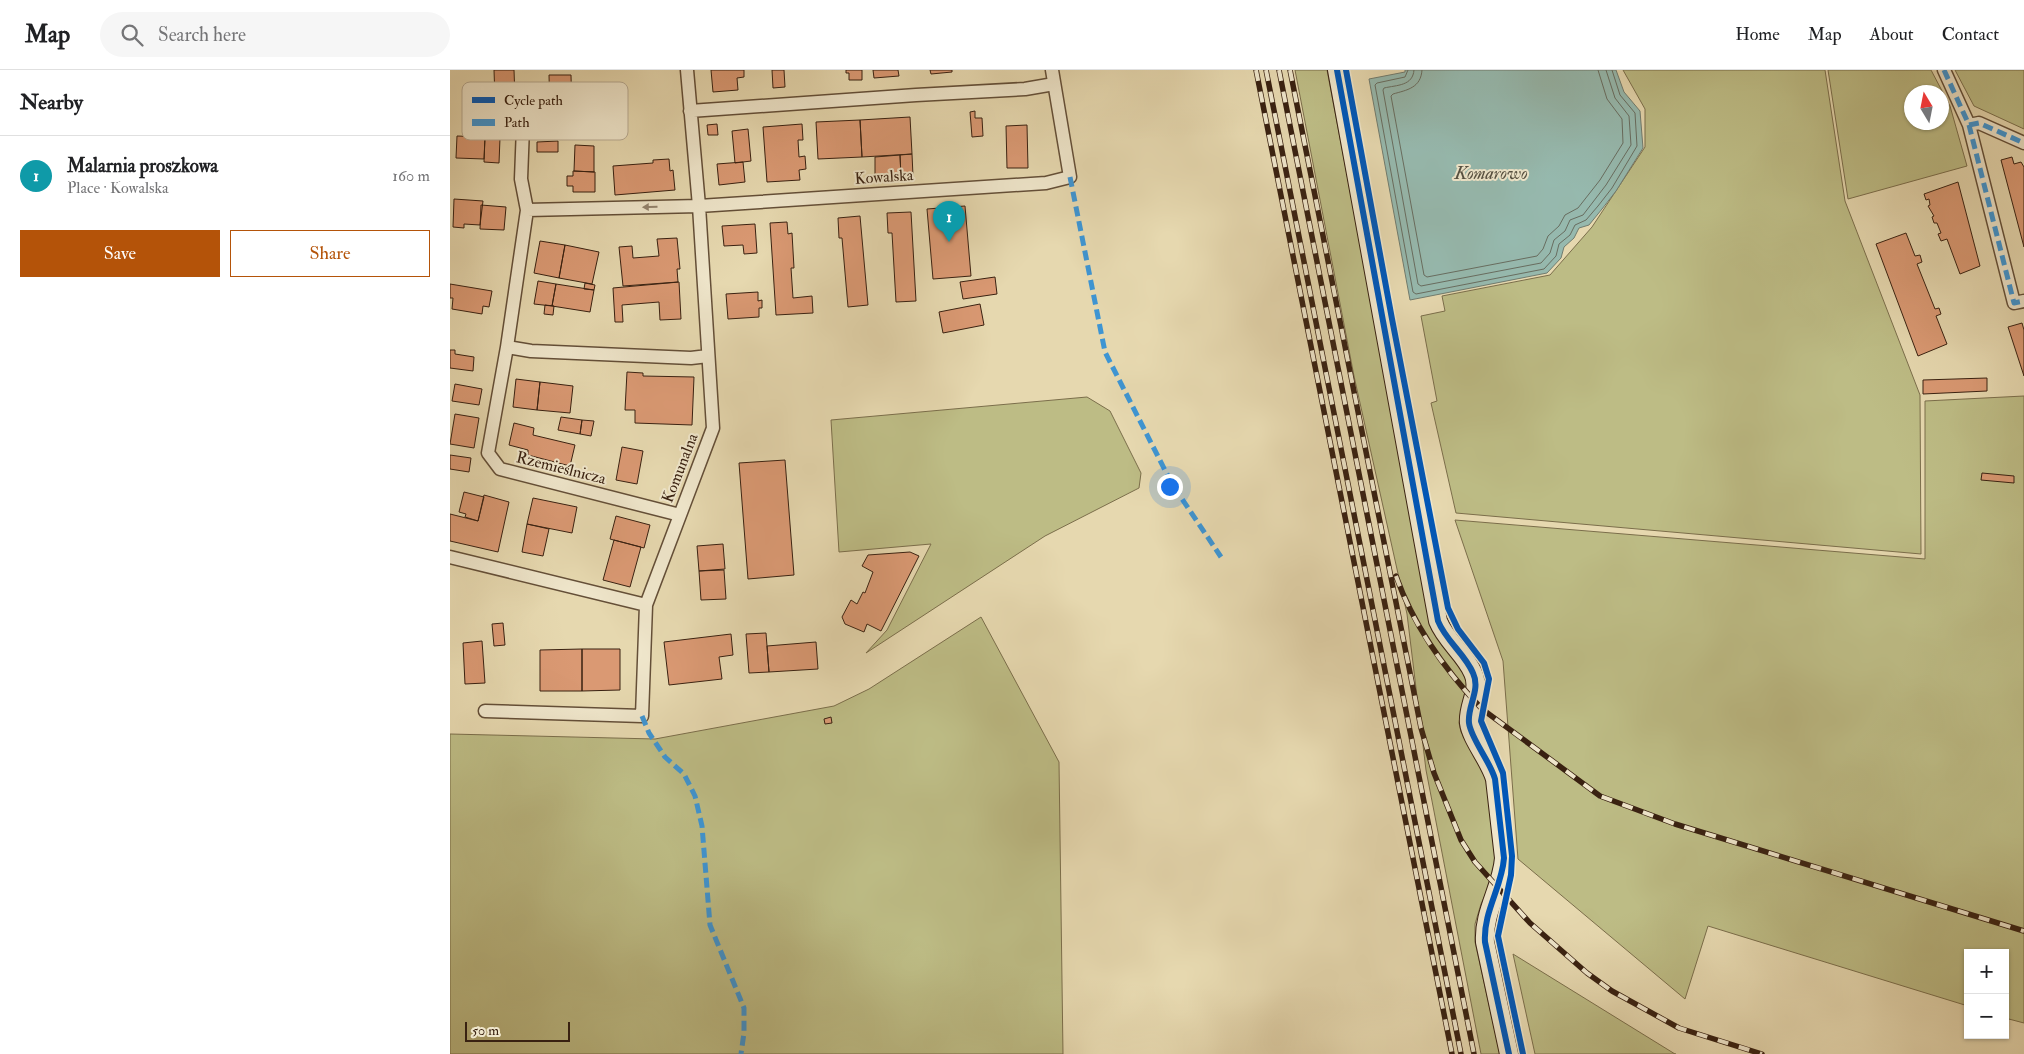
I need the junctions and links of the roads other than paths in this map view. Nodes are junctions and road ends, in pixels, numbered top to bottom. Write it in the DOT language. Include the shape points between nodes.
graph roads {
  1 [pos="687,70"];
  2 [pos="1052,70"];
  3 [pos="1337,70"];
  4 [pos="1944,70"];
  5 [pos="1054,84"];
  6 [pos="690,112"];
  7 [pos="1969,125"];
  8 [pos="522,140"];
  9 [pos="2024,143"];
  10 [pos="699,206"];
  11 [pos="527,210"];
  12 [pos="2019,302"];
  13 [pos="507,347"];
  14 [pos="708,356"];
  15 [pos="680,515"];
  16 [pos="450,557"];
  17 [pos="646,605"];
  18 [pos="485,711"];
  19 [pos="1509,1054"];
  1 -- 6 [label="street, Komunalna"];
  2 -- 5 [label="street"];
  3 -- 19 [label="street" via="1438,621 1442,632 1473,672 1475,690 1469,724 1495,779 1504,858 1484,928"];
  4 -- 7 [label="street"];
  5 -- 6 [label="street" via="1024,89"];
  5 -- 10 [label="street, Kowalska" via="1070,177 1046,183"];
  6 -- 10 [label="street, Komunalna"];
  7 -- 9 [label="street" via="1979,123"];
  7 -- 12 [label="street"];
  8 -- 11 [label="street, Rzemieślnicza" via="521,178"];
  10 -- 11 [label="street, one-way"];
  10 -- 14 [label="street, Komunalna"];
  11 -- 13 [label="street, Rzemieślnicza"];
  13 -- 14 [label="street" via="531,351"];
  13 -- 15 [label="street, Rzemieślnicza" via="488,453 500,469"];
  14 -- 15 [label="street, Komunalna" via="712,428"];
  15 -- 17 [label="street, Komunalna"];
  16 -- 17 [label="street"];
  17 -- 18 [label="street, Komunalna" via="642,716"];
}
